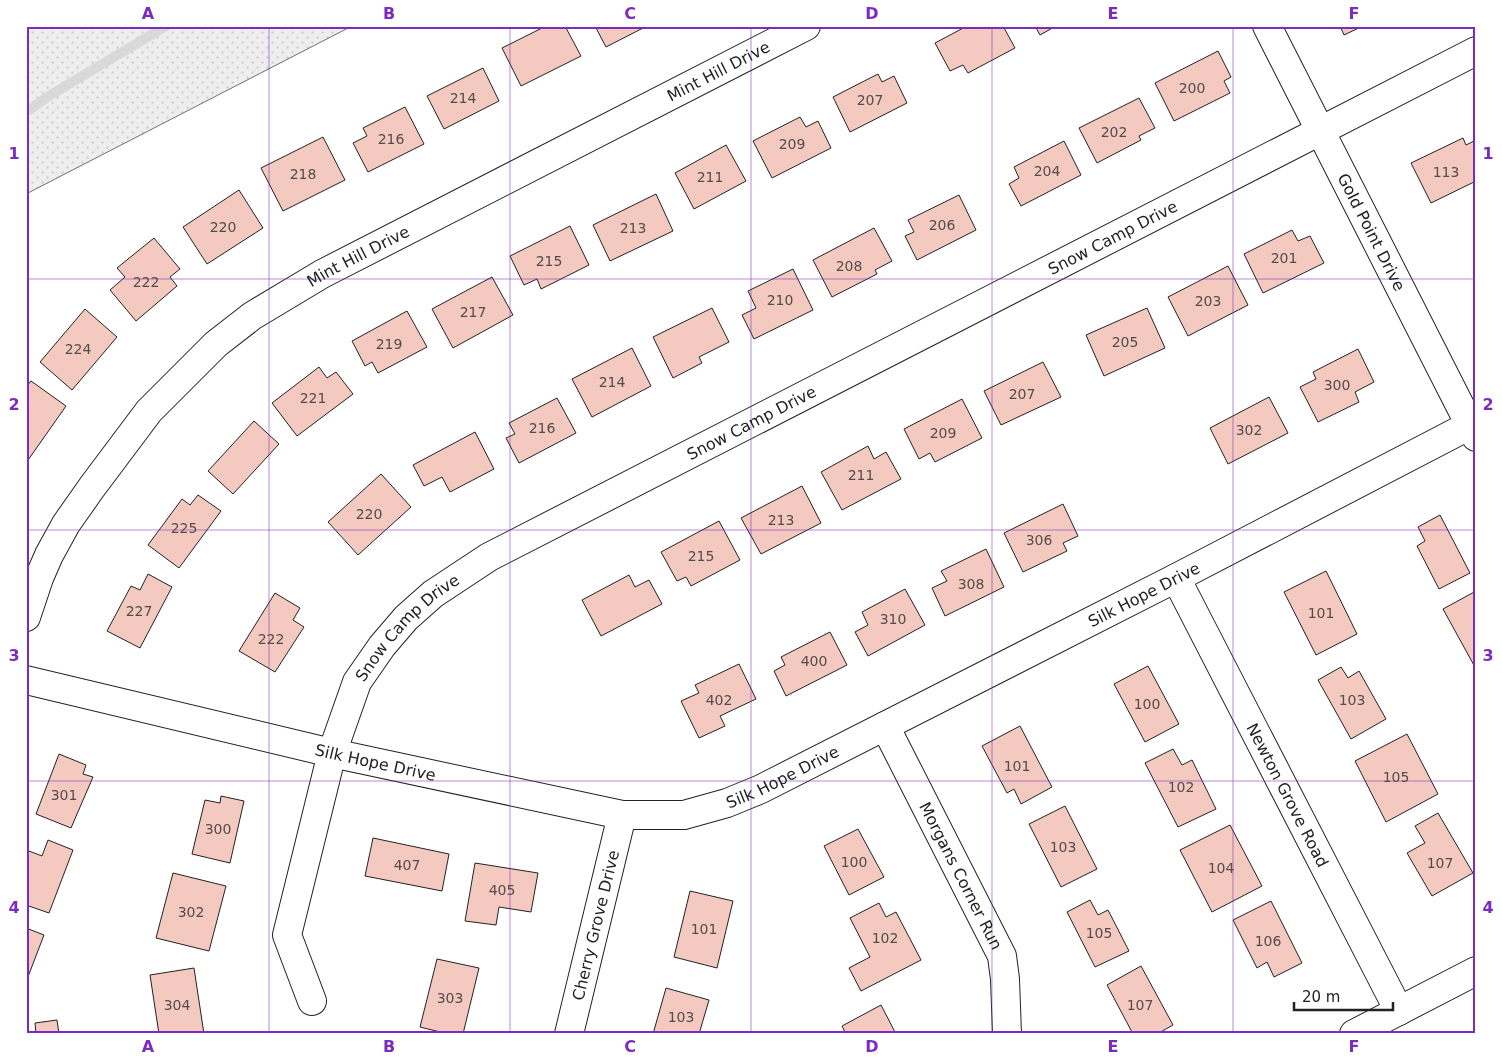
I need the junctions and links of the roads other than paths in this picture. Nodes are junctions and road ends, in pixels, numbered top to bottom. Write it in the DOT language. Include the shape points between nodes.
graph roads {
  1 [pos="806,26"];
  2 [pos="1267,26"];
  3 [pos="1476,51"];
  4 [pos="1321,131"];
  5 [pos="1474,428"];
  6 [pos="1176,578"];
  7 [pos="26,617"];
  8 [pos="26,680"];
  9 [pos="885,726"];
  10 [pos="332,753"];
  11 [pos="622,815"];
  12 [pos="1476,971"];
  13 [pos="312,1001"];
  14 [pos="1399,1011"];
  15 [pos="569,1034"];
  16 [pos="1007,1034"];
  17 [pos="1354,1034"];
  1 -- 7 [label="street, Mint Hill Drive" via="322,274 252,316 188,371 125,442 58,540 39,578"];
  2 -- 4 [label="street, Gold Point Drive"];
  3 -- 4 [label="street, Snow Camp Drive"];
  4 -- 5 [label="street, Gold Point Drive"];
  4 -- 10 [label="street, Snow Camp Drive" via="489,557 432,594 382,646 357,682"];
  5 -- 6 [label="street, Silk Hope Drive"];
  6 -- 9 [label="street, Silk Hope Drive"];
  6 -- 14 [label="street, Newton Grove Road"];
  8 -- 10 [label="street, Silk Hope Drive"];
  9 -- 11 [label="street, Silk Hope Drive" via="727,803 684,815"];
  9 -- 16 [label="street, Morgans Corner Run" via="1002,956"];
  10 -- 11 [label="street, Silk Hope Drive"];
  10 -- 13 [label="street, Snow Camp Drive" via="287,935"];
  11 -- 15 [label="street, Cherry Grove Drive"];
  12 -- 14 [label="street"];
  14 -- 17 [label="street"];
}
